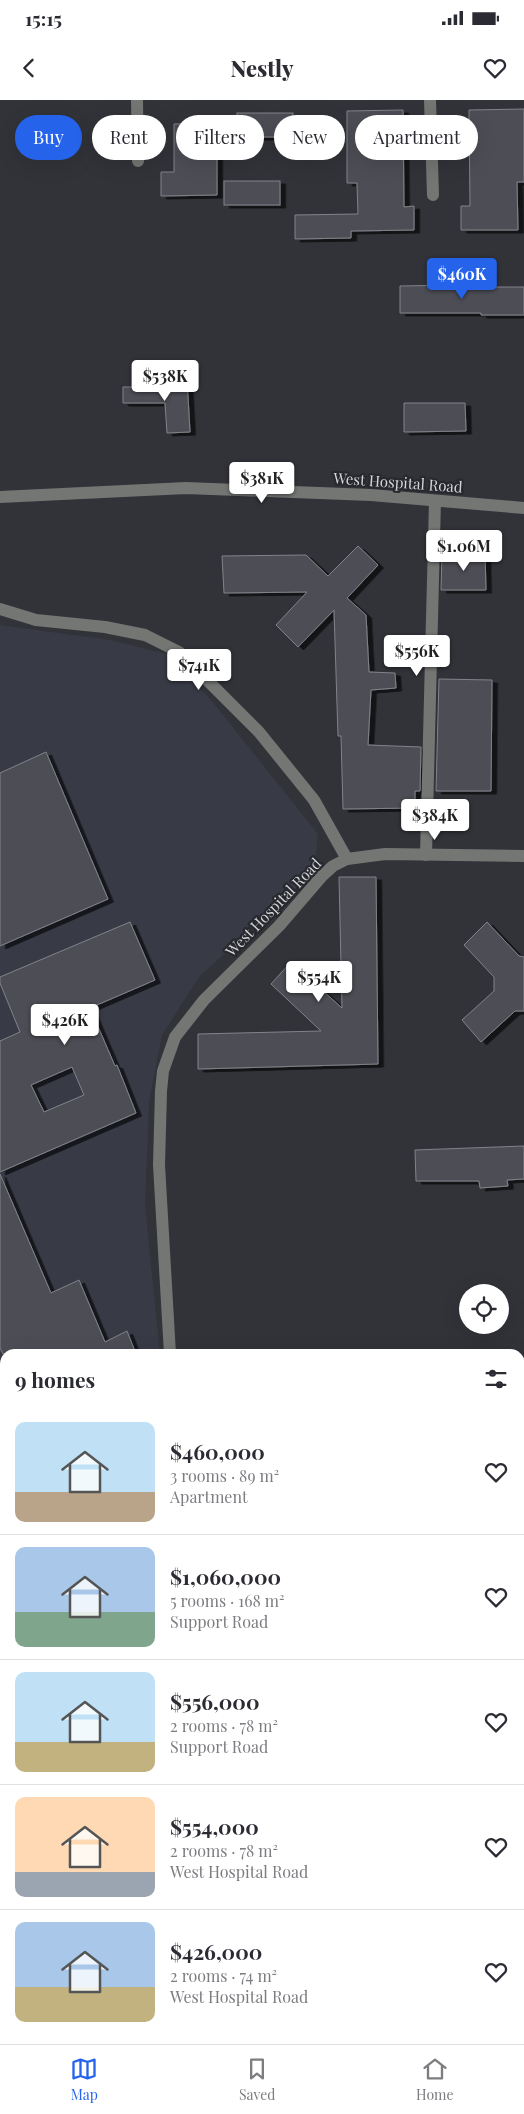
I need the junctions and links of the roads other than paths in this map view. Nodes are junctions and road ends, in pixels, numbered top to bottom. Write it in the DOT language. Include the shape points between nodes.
graph roads {
  1 [pos="137,100"];
  2 [pos="430,100"];
  3 [pos="138,161"];
  4 [pos="433,195"];
  5 [pos="0,497"];
  6 [pos="435,501"];
  7 [pos="524,508"];
  8 [pos="0,609"];
  9 [pos="426,855"];
  10 [pos="524,856"];
  11 [pos="347,859"];
  12 [pos="170,1349"];
  1 -- 3 [label="street"];
  2 -- 4 [label="street"];
  5 -- 6 [label="street, West Hospital Road" via="186,488 336,493"];
  6 -- 7 [label="street, West Hospital Road"];
  6 -- 9 [label="street"];
  8 -- 11 [label="street" via="36,620 145,635 179,652 259,732 314,800"];
  9 -- 10 [label="street"];
  9 -- 11 [label="street" via="385,854"];
  11 -- 12 [label="street, West Hospital Road" via="322,876 279,926 204,1000 172,1046 160,1091 160,1165"];
}
